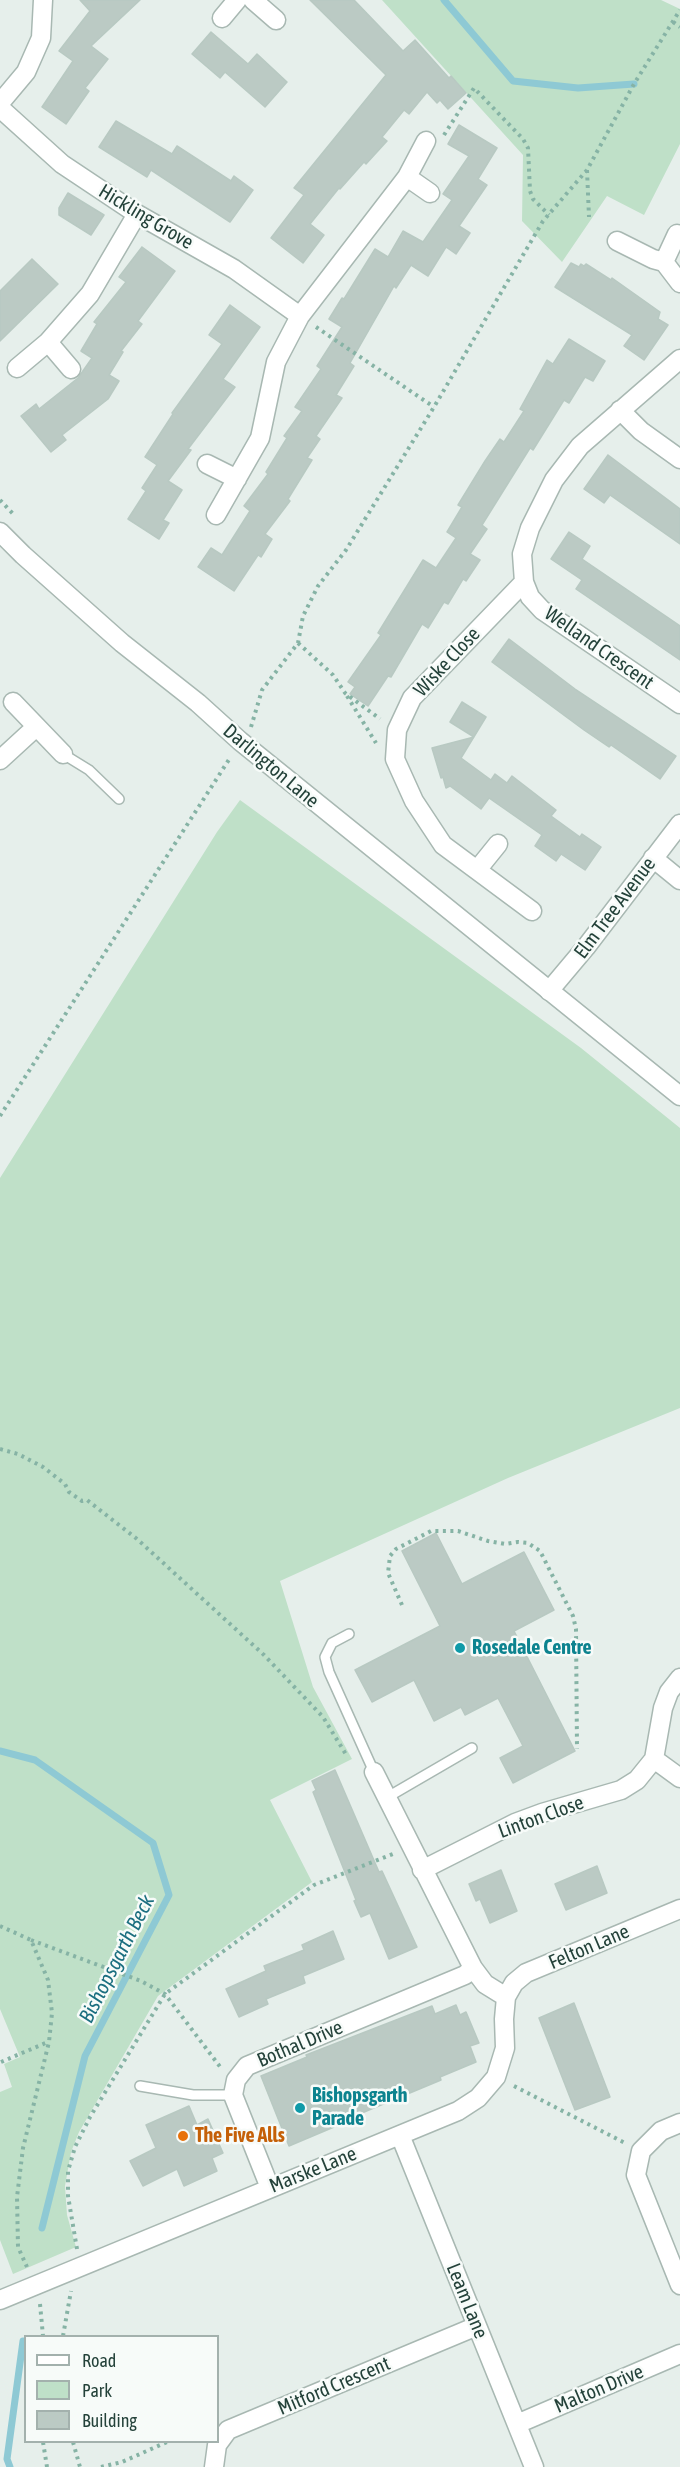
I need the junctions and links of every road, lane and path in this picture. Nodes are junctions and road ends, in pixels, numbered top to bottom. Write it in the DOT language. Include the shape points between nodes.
graph roads {
  1 [pos="43,0"];
  2 [pos="237,0"];
  3 [pos="253,0"];
  4 [pos="680,10"];
  5 [pos="222,18"];
  6 [pos="276,20"];
  7 [pos="673,21"];
  8 [pos="680,27"];
  9 [pos="0,103"];
  10 [pos="0,108"];
  11 [pos="433,141"];
  12 [pos="587,170"];
  13 [pos="407,177"];
  14 [pos="430,193"];
  15 [pos="137,214"];
  16 [pos="549,215"];
  17 [pos="589,218"];
  18 [pos="677,234"];
  19 [pos="617,241"];
  20 [pos="664,262"];
  21 [pos="680,283"];
  22 [pos="300,316"];
  23 [pos="48,342"];
  24 [pos="680,359"];
  25 [pos="17,368"];
  26 [pos="71,369"];
  27 [pos="434,408"];
  28 [pos="620,410"];
  29 [pos="680,459"];
  30 [pos="207,464"];
  31 [pos="237,479"];
  32 [pos="216,515"];
  33 [pos="0,532"];
  34 [pos="524,582"];
  35 [pos="298,643"];
  36 [pos="345,693"];
  37 [pos="13,702"];
  38 [pos="680,704"];
  39 [pos="36,727"];
  40 [pos="398,730"];
  41 [pos="240,741"];
  42 [pos="379,749"];
  43 [pos="63,754"];
  44 [pos="0,760"];
  45 [pos="119,799"];
  46 [pos="680,824"];
  47 [pos="498,844"];
  48 [pos="653,858"];
  49 [pos="477,870"];
  50 [pos="680,880"];
  51 [pos="532,911"];
  52 [pos="549,992"];
  53 [pos="680,1096"];
  54 [pos="0,1116"];
  55 [pos="0,1449"];
  56 [pos="402,1605"];
  57 [pos="349,1634"];
  58 [pos="680,1678"];
  59 [pos="472,1748"];
  60 [pos="577,1749"];
  61 [pos="654,1759"];
  62 [pos="374,1772"];
  63 [pos="680,1778"];
  64 [pos="386,1798"];
  65 [pos="411,1848"];
  66 [pos="422,1870"];
  67 [pos="680,1909"];
  68 [pos="0,1926"];
  69 [pos="32,1940"];
  70 [pos="473,1968"];
  71 [pos="165,1994"];
  72 [pos="506,1997"];
  73 [pos="49,2042"];
  74 [pos="1,2062"];
  75 [pos="225,2074"];
  76 [pos="508,2083"];
  77 [pos="140,2086"];
  78 [pos="233,2095"];
  79 [pos="680,2123"];
  80 [pos="400,2135"];
  81 [pos="641,2151"];
  82 [pos="270,2188"];
  83 [pos="74,2268"];
  84 [pos="30,2274"];
  85 [pos="680,2285"];
  86 [pos="39,2297"];
  87 [pos="0,2300"];
  88 [pos="477,2326"];
  89 [pos="44,2335"];
  90 [pos="63,2335"];
  91 [pos="680,2354"];
  92 [pos="517,2424"];
  93 [pos="219,2442"];
  94 [pos="43,2443"];
  95 [pos="73,2443"];
  96 [pos="165,2443"];
  97 [pos="218,2443"];
  98 [pos="47,2467"];
  99 [pos="80,2467"];
  100 [pos="101,2467"];
  101 [pos="214,2467"];
  102 [pos="534,2467"];
  1 -- 9 [label="street" via="41,38 26,72"];
  2 -- 5 [label="street"];
  3 -- 6 [label="street"];
  4 -- 7 [label="path"];
  7 -- 8 [label="path"];
  7 -- 12 [label="path"];
  10 -- 15 [label="street, Hickling Grove" via="62,164"];
  11 -- 13 [label="street"];
  11 -- 16 [label="path" via="474,88 528,148 530,191"];
  12 -- 16 [label="path"];
  12 -- 17 [label="path"];
  13 -- 14 [label="street"];
  13 -- 22 [label="street"];
  15 -- 22 [label="street, Hickling Grove" via="234,269"];
  15 -- 23 [label="street" via="90,294"];
  16 -- 27 [label="path"];
  18 -- 20 [label="street"];
  19 -- 20 [label="street"];
  20 -- 21 [label="street"];
  22 -- 27 [label="path"];
  22 -- 31 [label="street" via="276,362 260,438"];
  23 -- 25 [label="street"];
  23 -- 26 [label="street"];
  24 -- 28 [label="street, Welland Crescent"];
  27 -- 35 [label="path" via="346,550 318,586 303,616"];
  28 -- 29 [label="street"];
  28 -- 34 [label="street, Welland Crescent" via="580,446 554,480 522,554"];
  30 -- 31 [label="street"];
  31 -- 32 [label="street"];
  33 -- 41 [label="street, Darlington Lane" via="122,643"];
  34 -- 38 [label="street, Welland Crescent" via="530,597 542,610"];
  34 -- 40 [label="street, Wiske Close" via="411,698"];
  35 -- 36 [label="path" via="333,675"];
  35 -- 41 [label="path" via="262,690 251,726"];
  36 -- 40 [label="path"];
  36 -- 42 [label="path"];
  37 -- 39 [label="street"];
  39 -- 43 [label="street"];
  39 -- 44 [label="street"];
  40 -- 49 [label="street, Wiske Close" via="395,759 414,801 443,845"];
  41 -- 52 [label="street, Darlington Lane"];
  41 -- 54 [label="path"];
  43 -- 45 [label="lane" via="90,770"];
  46 -- 48 [label="street, Elm Tree Avenue"];
  47 -- 49 [label="street"];
  48 -- 50 [label="street"];
  48 -- 52 [label="street, Elm Tree Avenue"];
  49 -- 51 [label="street, Wiske Close"];
  52 -- 53 [label="street, Darlington Lane"];
  55 -- 62 [label="path" via="43,1467 69,1492 87,1500 137,1539 264,1655 323,1717 358,1774"];
  56 -- 60 [label="path" via="388,1573 390,1556 430,1531 458,1531 505,1544 528,1543 540,1551 576,1629"];
  57 -- 62 [label="lane" via="332,1643 325,1657"];
  58 -- 61 [label="street" via="663,1708"];
  59 -- 64 [label="lane"];
  61 -- 63 [label="street"];
  61 -- 66 [label="street, Linton Close" via="637,1780 621,1790 515,1823"];
  62 -- 64 [label="street"];
  64 -- 65 [label="street"];
  65 -- 66 [label="street"];
  65 -- 71 [label="path" via="314,1885"];
  66 -- 70 [label="street"];
  67 -- 72 [label="street, Felton Lane" via="526,1973"];
  68 -- 69 [label="path"];
  69 -- 71 [label="path" via="141,1981"];
  69 -- 73 [label="path" via="48,1980 52,2013"];
  70 -- 72 [label="street" via="485,1984"];
  70 -- 78 [label="street, Bothal Drive" via="465,1975 248,2066 236,2080"];
  71 -- 75 [label="path"];
  71 -- 83 [label="path" via="75,2147 68,2171 70,2215 78,2254"];
  72 -- 80 [label="street, Marske Lane" via="504,2058 487,2090 458,2111"];
  73 -- 74 [label="path"];
  73 -- 84 [label="path" via="23,2148 17,2197 18,2247"];
  76 -- 81 [label="path"];
  77 -- 78 [label="lane" via="193,2095"];
  78 -- 82 [label="street"];
  79 -- 81 [label="street" via="662,2130"];
  80 -- 82 [label="street, Marske Lane"];
  80 -- 88 [label="street, Leam Lane"];
  81 -- 85 [label="street" via="636,2175"];
  82 -- 83 [label="street, Marske Lane"];
  83 -- 87 [label="street, Marske Lane"];
  83 -- 90 [label="path"];
  86 -- 89 [label="path"];
  88 -- 92 [label="street, Leam Lane"];
  88 -- 93 [label="street, Mitford Crescent" via="228,2430"];
  91 -- 92 [label="street, Malton Drive"];
  92 -- 102 [label="street, Leam Lane"];
  94 -- 98 [label="path"];
  95 -- 99 [label="path"];
  96 -- 100 [label="path"];
  97 -- 101 [label="street, Mitford Crescent"];
}
